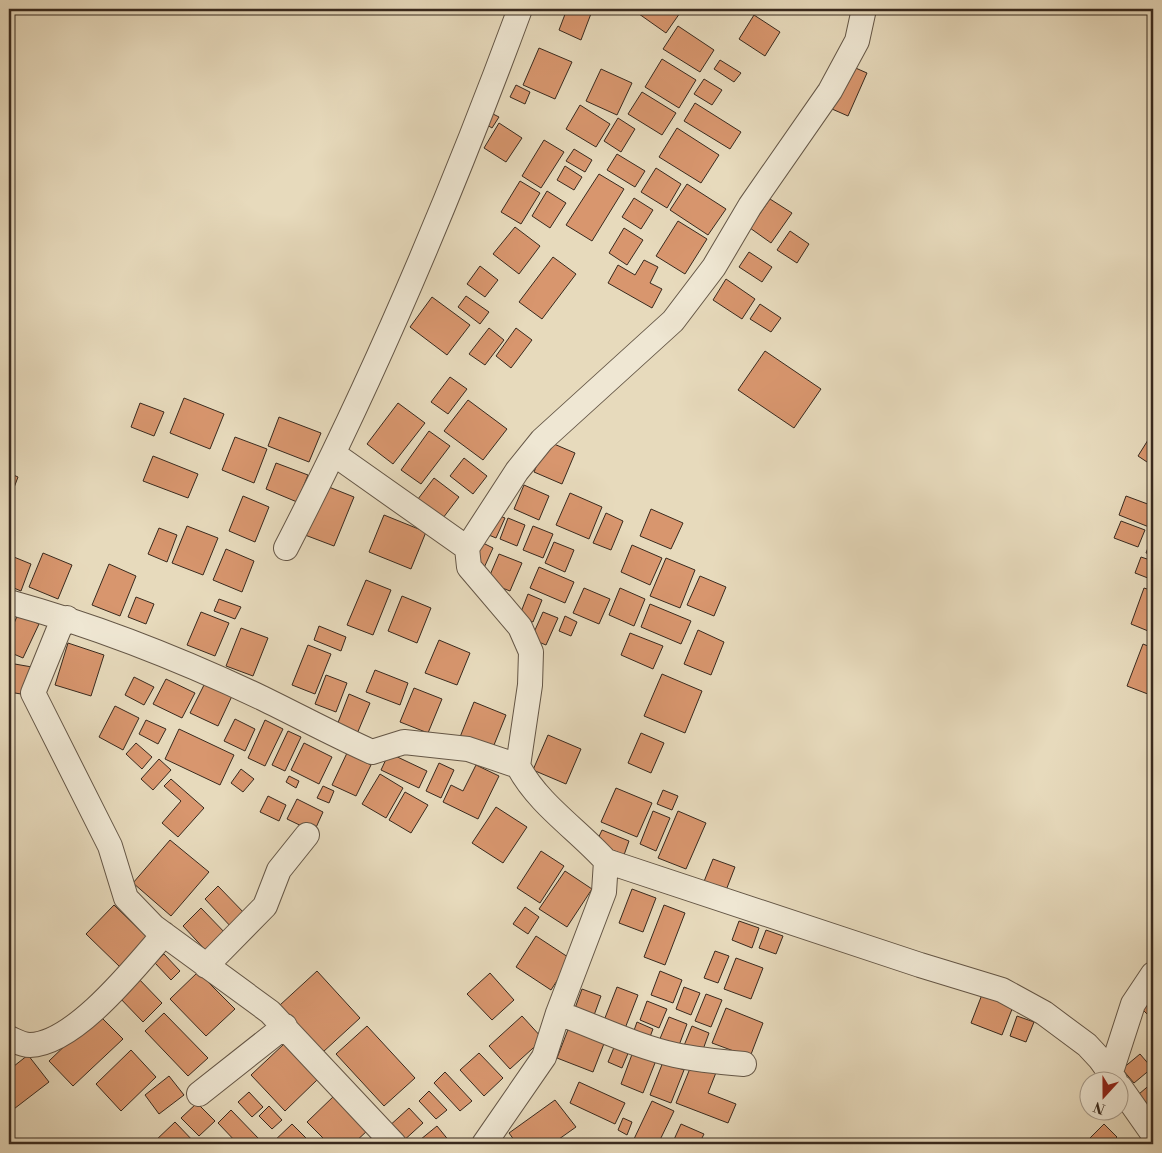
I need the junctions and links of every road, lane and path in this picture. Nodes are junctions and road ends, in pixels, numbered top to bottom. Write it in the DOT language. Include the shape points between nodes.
graph roads {
  1 [pos="520,9"];
  2 [pos="864,9"];
  3 [pos="334,454"];
  4 [pos="286,548"];
  5 [pos="467,548"];
  6 [pos="9,602"];
  7 [pos="67,618"];
  8 [pos="518,766"];
  9 [pos="307,835"];
  10 [pos="606,861"];
  11 [pos="164,934"];
  12 [pos="206,966"];
  13 [pos="1153,974"];
  14 [pos="558,1012"];
  15 [pos="285,1026"];
  16 [pos="9,1038"];
  17 [pos="744,1064"];
  18 [pos="1108,1070"];
  19 [pos="1118,1070"];
  20 [pos="199,1094"];
  21 [pos="1130,1102"];
  22 [pos="1153,1134"];
  23 [pos="394,1144"];
  24 [pos="484,1144"];
  1 -- 3 [label="street" via="472,138 422,258"];
  2 -- 5 [label="street" via="857,41 830,91 750,206 714,267 673,321 542,440 484,518"];
  3 -- 4 [label="street"];
  3 -- 5 [label="street"];
  5 -- 8 [label="street" via="469,567 520,627 531,652 530,685"];
  6 -- 7 [label="street"];
  7 -- 8 [label="street" via="128,640 262,698 372,752 404,742 468,749"];
  7 -- 11 [label="street" via="59,628 33,693 110,846 126,898"];
  8 -- 10 [label="street" via="534,793"];
  9 -- 12 [label="street" via="279,870 265,906"];
  10 -- 14 [label="street" via="604,892"];
  10 -- 18 [label="street" via="1002,990 1044,1013 1087,1045"];
  11 -- 12 [label="street"];
  11 -- 16 [label="street" via="82,1020 41,1043 24,1045"];
  12 -- 15 [label="street"];
  13 -- 19 [label="street" via="1133,1004"];
  14 -- 17 [label="street" via="666,1052 701,1060"];
  14 -- 24 [label="street" via="544,1057"];
  15 -- 20 [label="street"];
  15 -- 23 [label="street"];
  21 -- 22 [label="street"];
}
